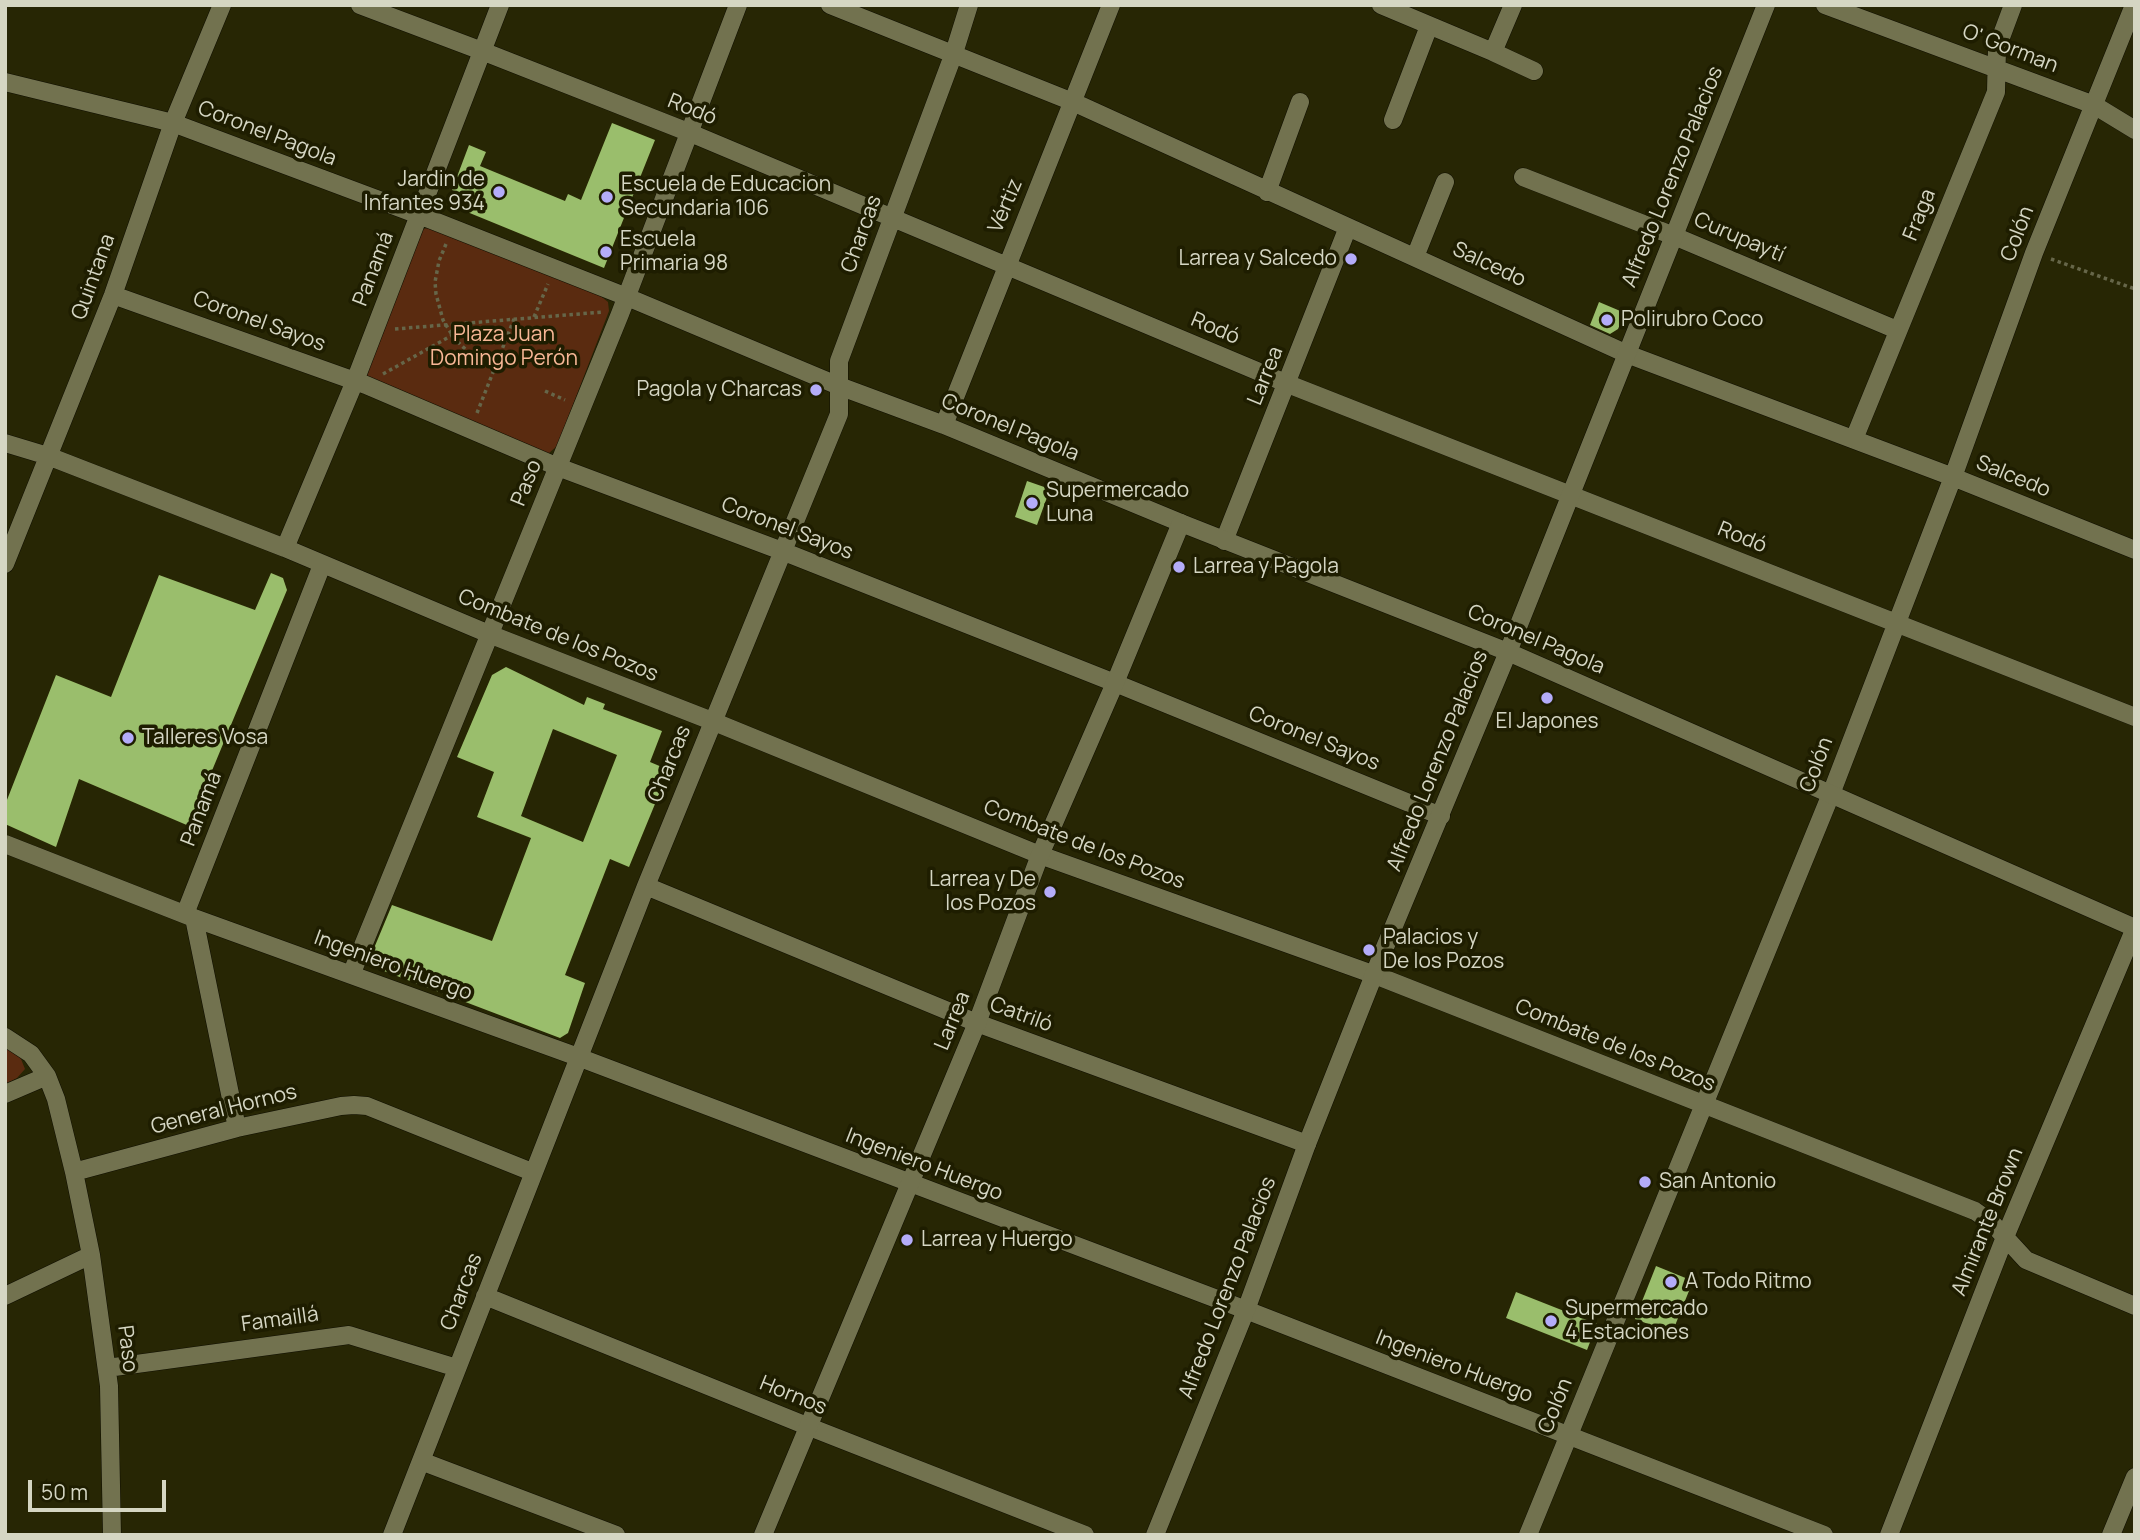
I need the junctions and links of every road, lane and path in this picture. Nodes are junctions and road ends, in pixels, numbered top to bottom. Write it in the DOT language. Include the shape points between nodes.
graph roads {
  1 [pos="222,5"];
  2 [pos="360,5"];
  3 [pos="500,5"];
  4 [pos="738,5"];
  5 [pos="830,5"];
  6 [pos="969,5"];
  7 [pos="1111,5"];
  8 [pos="1381,5"];
  9 [pos="1513,5"];
  10 [pos="1766,5"];
  11 [pos="1825,5"];
  12 [pos="2013,5"];
  13 [pos="2134,5"];
  14 [pos="1429,26"];
  15 [pos="482,51"];
  16 [pos="1493,51"];
  17 [pos="954,53"];
  18 [pos="1997,68"];
  19 [pos="1534,71"];
  20 [pos="5,82"];
  21 [pos="1073,102"];
  22 [pos="1300,102"];
  23 [pos="2094,105"];
  24 [pos="1393,120"];
  25 [pos="173,123"];
  26 [pos="2135,130"];
  27 [pos="688,132"];
  28 [pos="1523,177"];
  29 [pos="1445,182"];
  30 [pos="1267,192"];
  31 [pos="419,215"];
  32 [pos="892,220"];
  33 [pos="1348,228"];
  34 [pos="450,234"];
  35 [pos="1674,236"];
  36 [pos="2034,253"];
  37 [pos="1415,257"];
  38 [pos="1005,266"];
  39 [pos="551,275"];
  40 [pos="2135,289"];
  41 [pos="113,295"];
  42 [pos="626,297"];
  43 [pos="609,311"];
  44 [pos="534,317"];
  45 [pos="514,319"];
  46 [pos="476,322"];
  47 [pos="446,324"];
  48 [pos="392,329"];
  49 [pos="1897,330"];
  50 [pos="453,335"];
  51 [pos="1627,354"];
  52 [pos="496,368"];
  53 [pos="502,370"];
  54 [pos="381,375"];
  55 [pos="355,381"];
  56 [pos="1288,384"];
  57 [pos="839,386"];
  58 [pos="545,391"];
  59 [pos="573,403"];
  60 [pos="477,413"];
  61 [pos="944,425"];
  62 [pos="1854,439"];
  63 [pos="5,443"];
  64 [pos="48,457"];
  65 [pos="558,467"];
  66 [pos="1954,477"];
  67 [pos="1570,493"];
  68 [pos="1181,523"];
  69 [pos="1224,541"];
  70 [pos="285,548"];
  71 [pos="2135,550"];
  72 [pos="782,551"];
  73 [pos="5,564"];
  74 [pos="322,565"];
  75 [pos="1896,624"];
  76 [pos="489,634"];
  77 [pos="1508,652"];
  78 [pos="1115,683"];
  79 [pos="2135,717"];
  80 [pos="712,721"];
  81 [pos="1831,793"];
  82 [pos="1441,816"];
  83 [pos="5,844"];
  84 [pos="1040,855"];
  85 [pos="646,886"];
  86 [pos="190,916"];
  87 [pos="2135,928"];
  88 [pos="351,975"];
  89 [pos="1375,975"];
  90 [pos="977,1023"];
  91 [pos="5,1037"];
  92 [pos="578,1057"];
  93 [pos="47,1076"];
  94 [pos="5,1094"];
  95 [pos="1704,1105"];
  96 [pos="237,1128"];
  97 [pos="1307,1144"];
  98 [pos="74,1172"];
  99 [pos="532,1172"];
  100 [pos="910,1184"];
  101 [pos="2005,1237"];
  102 [pos="91,1255"];
  103 [pos="5,1296"];
  104 [pos="485,1296"];
  105 [pos="2135,1306"];
  106 [pos="1246,1310"];
  107 [pos="107,1368"];
  108 [pos="457,1368"];
  109 [pos="807,1426"];
  110 [pos="1568,1435"];
  111 [pos="422,1461"];
  112 [pos="2135,1477"];
  113 [pos="111,1535"];
  114 [pos="392,1535"];
  115 [pos="616,1535"];
  116 [pos="763,1535"];
  117 [pos="1085,1535"];
  118 [pos="1155,1535"];
  119 [pos="1528,1535"];
  120 [pos="1824,1535"];
  121 [pos="1889,1535"];
  122 [pos="2111,1535"];
  1 -- 25 [label="street, Quintana"];
  2 -- 15 [label="street, Rodó"];
  3 -- 15 [label="street, Panamá"];
  4 -- 27 [label="street, Paso"];
  5 -- 17 [label="street, Salcedo"];
  6 -- 17 [label="street, Charcas"];
  7 -- 21 [label="street, Vértiz"];
  8 -- 14 [label="street"];
  9 -- 16 [label="street"];
  10 -- 35 [label="street, Alfredo Lorenzo Palacios"];
  11 -- 18 [label="street, O' Gorman"];
  12 -- 18 [label="street, Fraga" via="1997,48"];
  13 -- 23 [label="street, Colón"];
  14 -- 16 [label="street"];
  14 -- 24 [label="street"];
  15 -- 27 [label="street, Rodó"];
  15 -- 31 [label="street, Panamá"];
  16 -- 19 [label="street"];
  17 -- 21 [label="street, Salcedo"];
  17 -- 32 [label="street, Charcas"];
  18 -- 23 [label="street, O' Gorman"];
  18 -- 49 [label="street, Fraga" via="1996,92"];
  20 -- 25 [label="street, Coronel Pagola"];
  21 -- 30 [label="street, Salcedo"];
  21 -- 38 [label="street, Vértiz"];
  22 -- 30 [label="street"];
  23 -- 26 [label="street, O' Gorman"];
  23 -- 36 [label="street, Colón"];
  25 -- 31 [label="street, Coronel Pagola"];
  25 -- 41 [label="street, Quintana"];
  27 -- 32 [label="street, Rodó"];
  27 -- 42 [label="street, Paso"];
  28 -- 35 [label="street, Curupaytí"];
  29 -- 37 [label="street"];
  30 -- 33 [label="street, Salcedo"];
  31 -- 42 [label="street, Coronel Pagola"];
  31 -- 55 [label="street, Panamá"];
  32 -- 38 [label="street, Rodó"];
  32 -- 57 [label="street, Charcas" via="839,361"];
  33 -- 37 [label="street, Salcedo"];
  33 -- 56 [label="street, Larrea"];
  34 -- 47 [label="path" via="435,282"];
  35 -- 49 [label="street, Curupaytí"];
  35 -- 51 [label="street, Alfredo Lorenzo Palacios"];
  36 -- 40 [label="path"];
  36 -- 66 [label="street, Colón"];
  37 -- 51 [label="street, Salcedo"];
  38 -- 56 [label="street, Rodó"];
  38 -- 61 [label="street, Vértiz"];
  39 -- 44 [label="path"];
  41 -- 55 [label="street, Coronel Sayos"];
  41 -- 64 [label="street, Quintana"];
  42 -- 57 [label="street, Coronel Pagola"];
  42 -- 65 [label="street, Paso"];
  43 -- 44 [label="path"];
  44 -- 45 [label="path"];
  45 -- 46 [label="path"];
  45 -- 52 [label="path"];
  46 -- 47 [label="path"];
  46 -- 50 [label="path"];
  47 -- 48 [label="path"];
  47 -- 50 [label="path"];
  49 -- 62 [label="street, Fraga"];
  50 -- 52 [label="path" via="470,354"];
  50 -- 54 [label="path"];
  51 -- 62 [label="street, Salcedo"];
  51 -- 67 [label="street, Alfredo Lorenzo Palacios"];
  52 -- 53 [label="path"];
  52 -- 60 [label="path"];
  55 -- 65 [label="street, Coronel Sayos"];
  55 -- 70 [label="street, Panamá"];
  56 -- 67 [label="street, Rodó"];
  56 -- 69 [label="street, Larrea"];
  57 -- 61 [label="street, Coronel Pagola"];
  57 -- 72 [label="street, Charcas" via="839,414"];
  58 -- 59 [label="path"];
  61 -- 68 [label="street, Coronel Pagola"];
  62 -- 66 [label="street, Salcedo"];
  63 -- 64 [label="street, Combate de los Pozos"];
  64 -- 70 [label="street, Combate de los Pozos"];
  64 -- 73 [label="street, Quintana"];
  65 -- 72 [label="street, Coronel Sayos"];
  65 -- 76 [label="street, Paso"];
  66 -- 71 [label="street, Salcedo"];
  66 -- 75 [label="street, Colón"];
  67 -- 75 [label="street, Rodó"];
  67 -- 77 [label="street, Alfredo Lorenzo Palacios"];
  68 -- 69 [label="street, Coronel Pagola"];
  68 -- 78 [label="street, Larrea"];
  69 -- 77 [label="street, Coronel Pagola"];
  70 -- 74 [label="street, Combate de los Pozos"];
  72 -- 78 [label="street, Coronel Sayos"];
  72 -- 80 [label="street, Charcas"];
  74 -- 76 [label="street, Combate de los Pozos"];
  74 -- 86 [label="street, Panamá"];
  75 -- 79 [label="street, Rodó"];
  75 -- 81 [label="street, Colón"];
  76 -- 80 [label="street, Combate de los Pozos"];
  76 -- 88 [label="street, Paso"];
  77 -- 81 [label="street, Coronel Pagola"];
  77 -- 82 [label="street, Alfredo Lorenzo Palacios"];
  78 -- 82 [label="street, Coronel Sayos"];
  78 -- 84 [label="street, Larrea"];
  80 -- 84 [label="street, Combate de los Pozos"];
  80 -- 85 [label="street, Charcas"];
  81 -- 87 [label="street, Coronel Pagola"];
  81 -- 95 [label="street, Colón"];
  82 -- 89 [label="street, Alfredo Lorenzo Palacios"];
  83 -- 86 [label="street, Ingeniero Huergo"];
  84 -- 89 [label="street, Combate de los Pozos"];
  84 -- 90 [label="street, Larrea"];
  85 -- 90 [label="street, Catriló"];
  85 -- 92 [label="street, Charcas"];
  86 -- 88 [label="street, Ingeniero Huergo"];
  86 -- 96 [label="street"];
  87 -- 101 [label="street, Almirante Brown"];
  88 -- 92 [label="street, Ingeniero Huergo"];
  89 -- 95 [label="street, Combate de los Pozos"];
  89 -- 97 [label="street, Alfredo Lorenzo Palacios"];
  90 -- 97 [label="street, Catriló"];
  90 -- 100 [label="street, Larrea"];
  91 -- 93 [label="street" via="31,1055"];
  92 -- 99 [label="street, Charcas"];
  92 -- 100 [label="street, Ingeniero Huergo"];
  93 -- 94 [label="street"];
  93 -- 98 [label="street"];
  95 -- 101 [label="street, Combate de los Pozos" via="1975,1211"];
  95 -- 110 [label="street, Colón"];
  96 -- 98 [label="street, General Hornos"];
  96 -- 99 [label="street, General Hornos" via="341,1106 367,1106"];
  97 -- 106 [label="street, Alfredo Lorenzo Palacios"];
  98 -- 102 [label="street, Paso"];
  99 -- 104 [label="street, Charcas"];
  100 -- 106 [label="street, Ingeniero Huergo"];
  100 -- 109 [label="street, Larrea"];
  101 -- 105 [label="street, Combate de los Pozos" via="2026,1260"];
  101 -- 121 [label="street, Almirante Brown"];
  102 -- 103 [label="street"];
  102 -- 107 [label="street, Paso"];
  104 -- 108 [label="street, Charcas"];
  104 -- 109 [label="street, Hornos"];
  106 -- 110 [label="street, Ingeniero Huergo"];
  106 -- 118 [label="street, Alfredo Lorenzo Palacios"];
  107 -- 108 [label="street, Famaillá" via="349,1335"];
  107 -- 113 [label="street, Paso"];
  108 -- 111 [label="street, Charcas"];
  109 -- 116 [label="street, Larrea"];
  109 -- 117 [label="street, Hornos"];
  110 -- 119 [label="street, Colón"];
  110 -- 120 [label="street, Ingeniero Huergo"];
  111 -- 114 [label="street, Charcas"];
  111 -- 115 [label="street"];
  112 -- 122 [label="street"];
}
